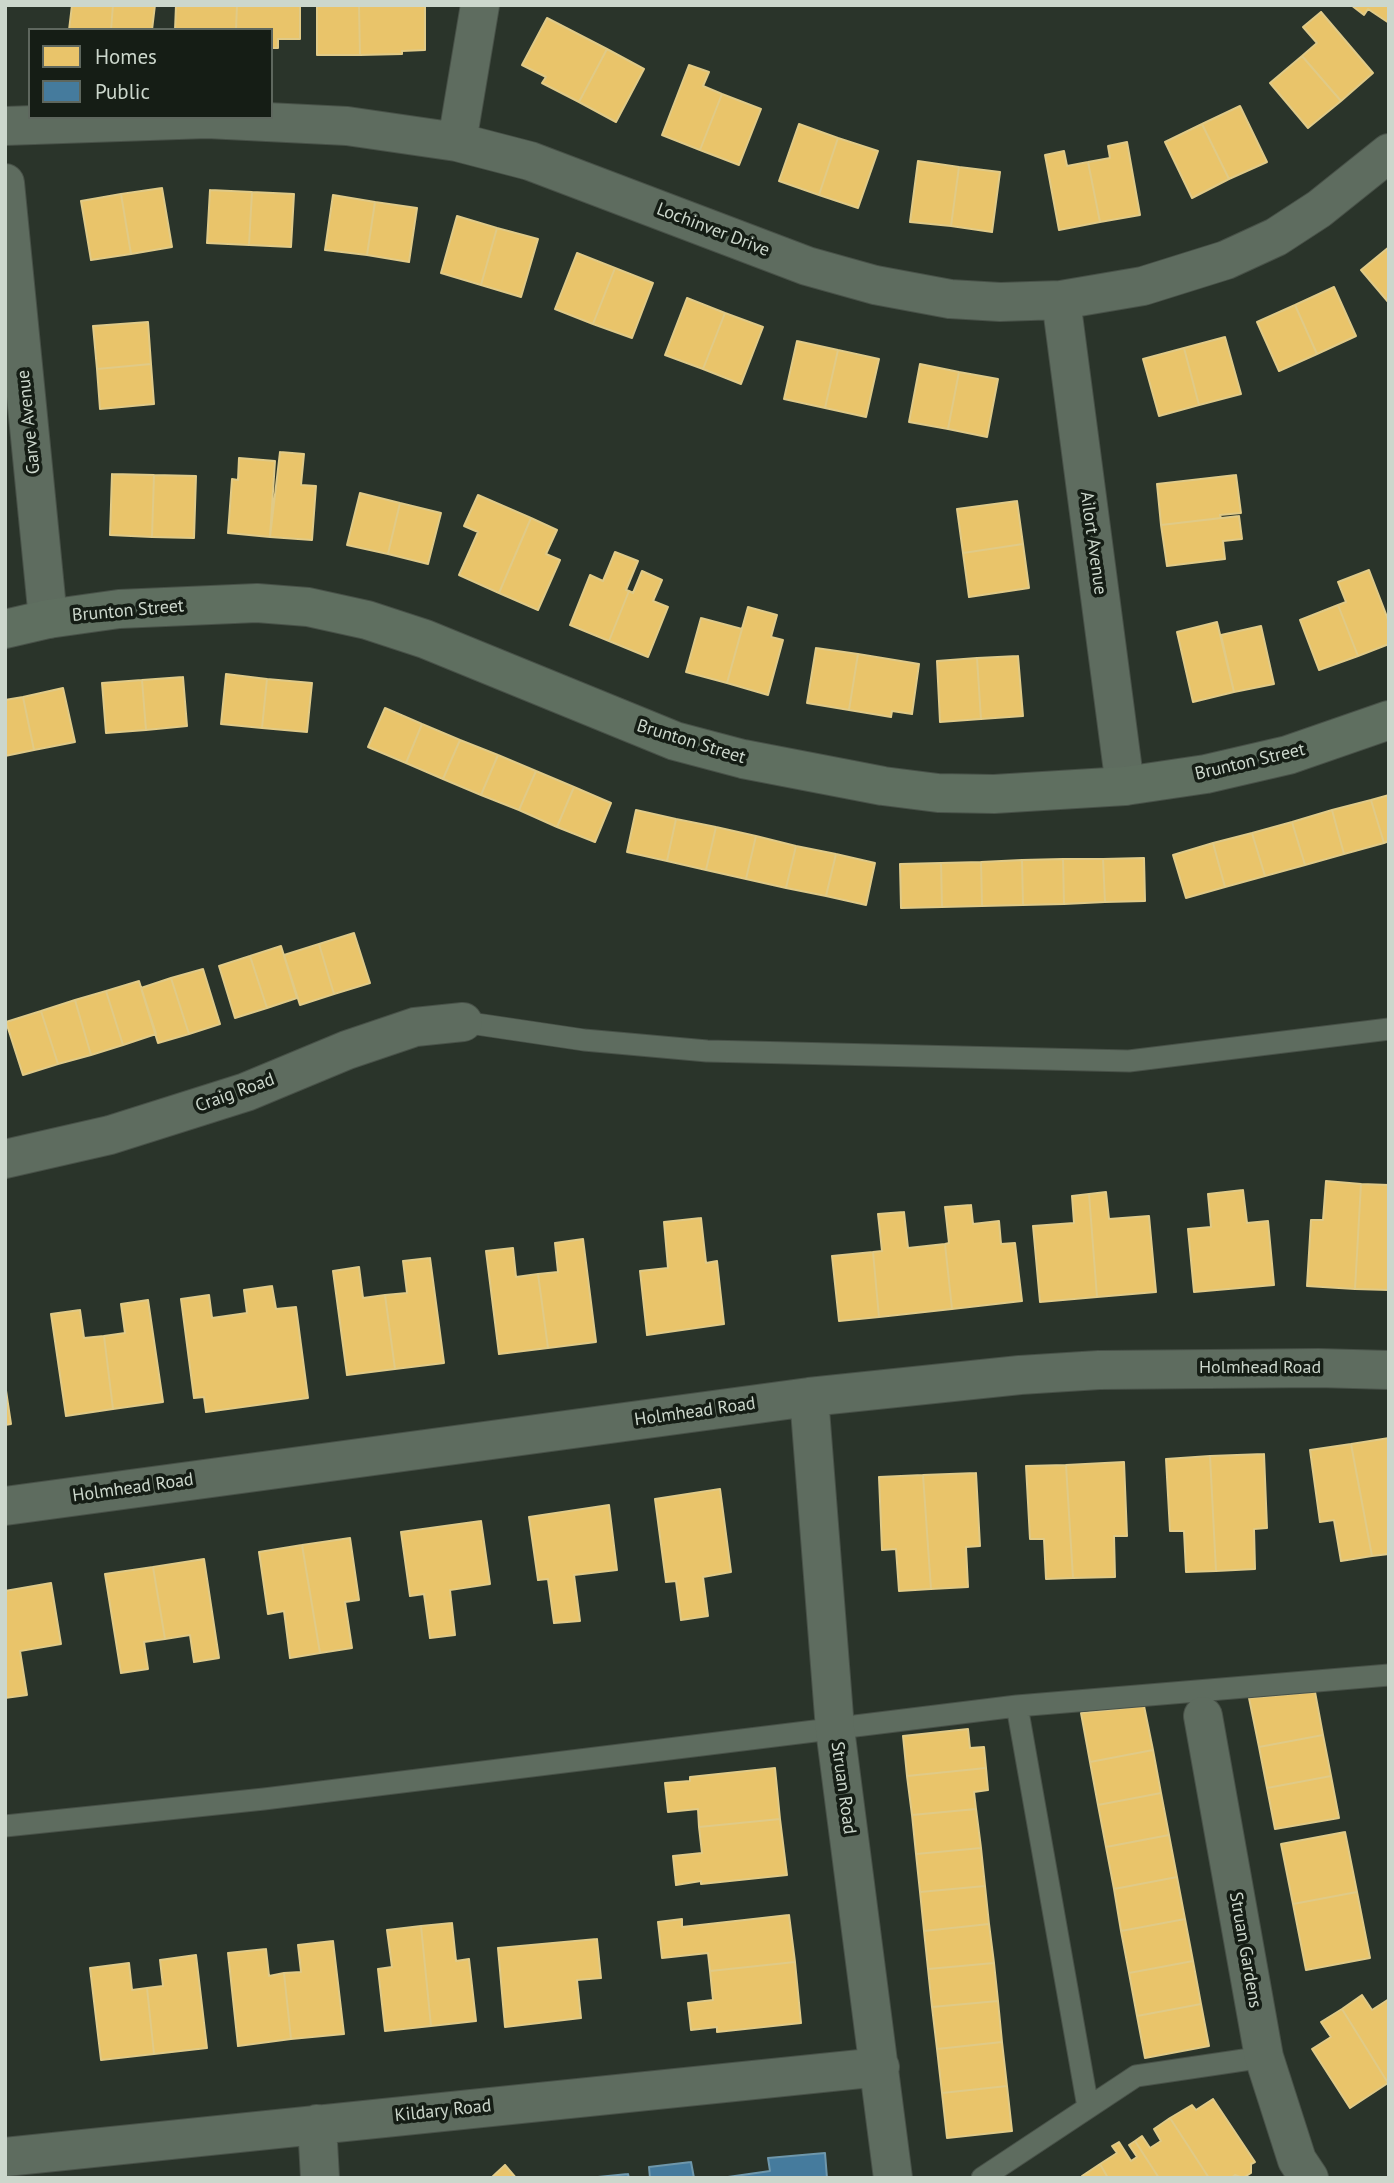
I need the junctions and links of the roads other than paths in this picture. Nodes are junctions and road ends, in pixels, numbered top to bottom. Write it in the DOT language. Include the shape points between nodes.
graph roads {
  1 [pos="480,5"];
  2 [pos="5,126"];
  3 [pos="457,142"];
  4 [pos="1389,153"];
  5 [pos="5,183"];
  6 [pos="1061,300"];
  7 [pos="48,618"];
  8 [pos="5,629"];
  9 [pos="1389,720"];
  10 [pos="1125,786"];
  11 [pos="463,1022"];
  12 [pos="1389,1029"];
  13 [pos="5,1159"];
  14 [pos="1389,1370"];
  15 [pos="809,1397"];
  16 [pos="5,1506"];
  17 [pos="1389,1675"];
  18 [pos="1017,1706"];
  19 [pos="1203,1716"];
  20 [pos="835,1729"];
  21 [pos="5,1826"];
  22 [pos="1264,2057"];
  23 [pos="880,2067"];
  24 [pos="1088,2107"];
  25 [pos="317,2124"];
  26 [pos="5,2157"];
  27 [pos="320,2178"];
  28 [pos="893,2178"];
  29 [pos="982,2178"];
  30 [pos="1308,2178"];
  1 -- 3 [label="street"];
  2 -- 3 [label="street, Lochinver Drive" via="207,119 347,126"];
  3 -- 6 [label="street, Lochinver Drive" via="530,160 807,266 876,285 950,299"];
  4 -- 6 [label="street, Lochinver Drive" via="1319,209 1276,237 1226,260 1143,286"];
  5 -- 7 [label="street, Garve Avenue"];
  6 -- 10 [label="street, Ailort Avenue"];
  7 -- 8 [label="street, Brunton Street"];
  7 -- 10 [label="street, Brunton Street" via="204,604 308,607 425,639 675,741 743,759 938,793"];
  9 -- 10 [label="street, Brunton Street" via="1288,755 1206,775"];
  11 -- 12 [label="lane" via="584,1040 707,1051 1129,1061"];
  11 -- 13 [label="street, Craig Road" via="415,1027 235,1095 110,1135"];
  14 -- 15 [label="street, Holmhead Road" via="1099,1370"];
  15 -- 16 [label="street, Holmhead Road"];
  15 -- 20 [label="street, Struan Road"];
  17 -- 18 [label="lane"];
  18 -- 20 [label="lane"];
  18 -- 24 [label="lane"];
  19 -- 22 [label="street, Struan Gardens"];
  20 -- 21 [label="lane"];
  20 -- 23 [label="street, Struan Road"];
  22 -- 24 [label="lane" via="1136,2076"];
  22 -- 30 [label="street, Struan Gardens" via="1297,2160"];
  23 -- 25 [label="street, Kildary Road"];
  23 -- 28 [label="street, Struan Road"];
  24 -- 29 [label="lane"];
  25 -- 26 [label="street, Kildary Road"];
  25 -- 27 [label="street"];
}
